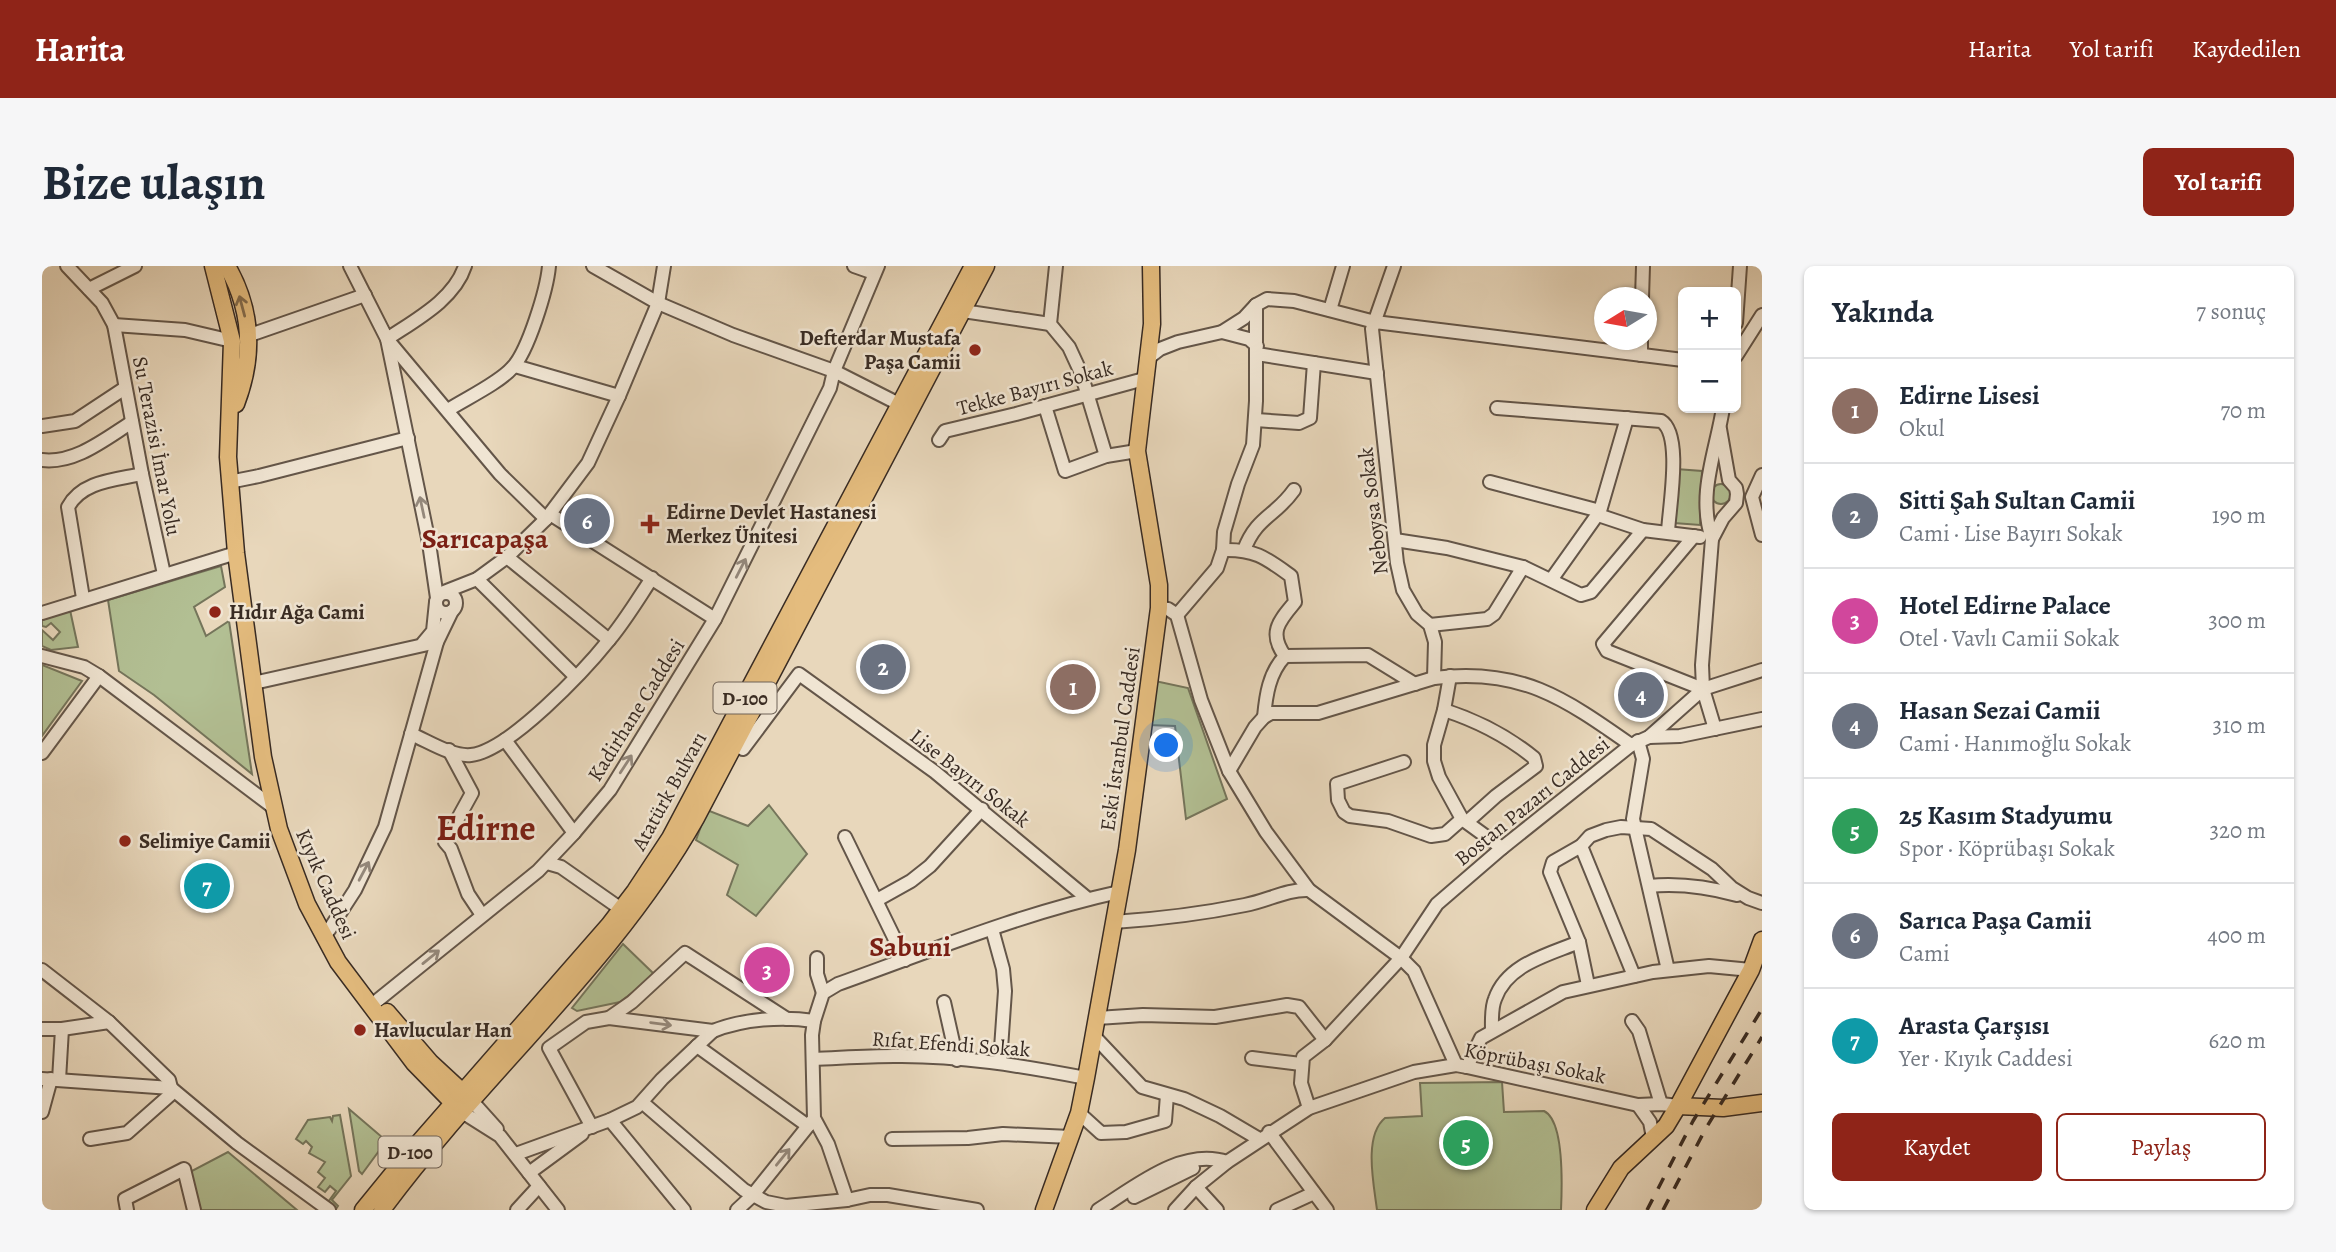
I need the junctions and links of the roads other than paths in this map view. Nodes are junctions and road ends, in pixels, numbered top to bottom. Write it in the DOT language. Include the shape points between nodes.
graph roads {
  1 [pos="67,266"];
  2 [pos="135,266"];
  3 [pos="213,266"];
  4 [pos="465,266"];
  5 [pos="549,266"];
  6 [pos="593,266"];
  7 [pos="664,266"];
  8 [pos="854,266"];
  9 [pos="973,266"];
  10 [pos="986,266"];
  11 [pos="1056,266"];
  12 [pos="1150,266"];
  13 [pos="1343,266"];
  14 [pos="1394,266"];
  15 [pos="1643,266"];
  16 [pos="1740,266"];
  17 [pos="353,267"];
  18 [pos="232,268"];
  19 [pos="876,270"];
  20 [pos="1642,287"];
  21 [pos="1739,287"];
  22 [pos="89,289"];
  23 [pos="365,295"];
  24 [pos="658,303"];
  25 [pos="1256,305"];
  26 [pos="1330,310"];
  27 [pos="963,311"];
  28 [pos="1762,315"];
  29 [pos="1375,322"];
  30 [pos="1050,324"];
  31 [pos="114,325"];
  32 [pos="1222,332"];
  33 [pos="250,335"];
  34 [pos="387,339"];
  35 [pos="232,341"];
  36 [pos="1257,350"];
  37 [pos="1641,350"];
  38 [pos="1740,350"];
  39 [pos="1641,355"];
  40 [pos="1147,359"];
  41 [pos="1678,359"];
  42 [pos="1314,363"];
  43 [pos="514,366"];
  44 [pos="834,371"];
  45 [pos="1377,373"];
  46 [pos="1144,379"];
  47 [pos="125,388"];
  48 [pos="1087,394"];
  49 [pos="619,396"];
  50 [pos="901,405"];
  51 [pos="1045,406"];
  52 [pos="1497,408"];
  53 [pos="447,410"];
  54 [pos="1722,413"];
  55 [pos="1627,418"];
  56 [pos="231,419"];
  57 [pos="1256,420"];
  58 [pos="132,422"];
  59 [pos="42,425"];
  60 [pos="1720,429"];
  61 [pos="408,438"];
  62 [pos="939,440"];
  63 [pos="1137,451"];
  64 [pos="1106,456"];
  65 [pos="42,460"];
  66 [pos="142,474"];
  67 [pos="1762,475"];
  68 [pos="1729,480"];
  69 [pos="229,482"];
  70 [pos="1490,482"];
  71 [pos="1707,485"];
  72 [pos="1294,490"];
  73 [pos="1737,495"];
  74 [pos="1757,498"];
  75 [pos="1706,500"];
  76 [pos="1731,508"];
  77 [pos="1599,513"];
  78 [pos="548,517"];
  79 [pos="1643,530"];
  80 [pos="1668,531"];
  81 [pos="1762,535"];
  82 [pos="1693,536"];
  83 [pos="1712,538"];
  84 [pos="1395,540"];
  85 [pos="1223,550"];
  86 [pos="1244,550"];
  87 [pos="236,553"];
  88 [pos="507,557"];
  89 [pos="1523,566"];
  90 [pos="164,574"];
  91 [pos="652,578"];
  92 [pos="477,579"];
  93 [pos="1551,580"];
  94 [pos="439,597"];
  95 [pos="83,598"];
  96 [pos="454,608"];
  97 [pos="1159,608"];
  98 [pos="42,613"];
  99 [pos="1177,615"];
  100 [pos="715,619"];
  101 [pos="1430,625"];
  102 [pos="609,640"];
  103 [pos="437,642"];
  104 [pos="418,646"];
  105 [pos="42,656"];
  106 [pos="1285,656"];
  107 [pos="1762,670"];
  108 [pos="99,676"];
  109 [pos="575,676"];
  110 [pos="1450,676"];
  111 [pos="1434,678"];
  112 [pos="254,684"];
  113 [pos="1415,684"];
  114 [pos="1703,689"];
  115 [pos="1444,710"];
  116 [pos="1264,717"];
  117 [pos="1762,719"];
  118 [pos="1715,729"];
  119 [pos="411,734"];
  120 [pos="505,740"];
  121 [pos="1639,741"];
  122 [pos="743,749"];
  123 [pos="449,750"];
  124 [pos="42,753"];
  125 [pos="1404,762"];
  126 [pos="1229,771"];
  127 [pos="273,807"];
  128 [pos="982,809"];
  129 [pos="1465,821"];
  130 [pos="1634,828"];
  131 [pos="574,833"];
  132 [pos="845,837"];
  133 [pos="1581,846"];
  134 [pos="1502,848"];
  135 [pos="547,863"];
  136 [pos="1648,886"];
  137 [pos="1309,890"];
  138 [pos="1119,892"];
  139 [pos="1748,898"];
  140 [pos="1088,899"];
  141 [pos="877,900"];
  142 [pos="1762,903"];
  143 [pos="621,909"];
  144 [pos="482,915"];
  145 [pos="1114,922"];
  146 [pos="992,929"];
  147 [pos="326,933"];
  148 [pos="1762,940"];
  149 [pos="1579,942"];
  150 [pos="817,958"];
  151 [pos="1401,958"];
  152 [pos="905,960"];
  153 [pos="42,970"];
  154 [pos="1668,970"];
  155 [pos="1751,970"];
  156 [pos="1634,976"];
  157 [pos="1588,985"];
  158 [pos="823,993"];
  159 [pos="944,1002"];
  160 [pos="374,1003"];
  161 [pos="609,1018"];
  162 [pos="1097,1018"];
  163 [pos="787,1019"];
  164 [pos="814,1021"];
  165 [pos="1632,1021"];
  166 [pos="109,1022"];
  167 [pos="42,1029"];
  168 [pos="62,1029"];
  169 [pos="713,1031"];
  170 [pos="1492,1031"];
  171 [pos="1093,1035"];
  172 [pos="1325,1040"];
  173 [pos="697,1046"];
  174 [pos="1252,1058"];
  175 [pos="813,1059"];
  176 [pos="957,1060"];
  177 [pos="1000,1063"];
  178 [pos="1301,1064"];
  179 [pos="1462,1066"];
  180 [pos="1086,1078"];
  181 [pos="51,1079"];
  182 [pos="171,1088"];
  183 [pos="1167,1095"];
  184 [pos="465,1100"];
  185 [pos="643,1103"];
  186 [pos="1762,1103"];
  187 [pos="1661,1104"];
  188 [pos="1638,1105"];
  189 [pos="1678,1106"];
  190 [pos="1309,1108"];
  191 [pos="42,1112"];
  192 [pos="1079,1113"];
  193 [pos="610,1120"];
  194 [pos="811,1122"];
  195 [pos="592,1126"];
  196 [pos="1264,1135"];
  197 [pos="500,1136"];
  198 [pos="1071,1137"];
  199 [pos="1653,1138"];
  200 [pos="90,1139"];
  201 [pos="891,1139"];
  202 [pos="516,1154"];
  203 [pos="1227,1161"];
  204 [pos="529,1173"];
  205 [pos="539,1186"];
  206 [pos="1196,1187"];
  207 [pos="1314,1193"];
  208 [pos="752,1196"];
  209 [pos="847,1200"];
  210 [pos="822,1207"];
  211 [pos="127,1210"];
  212 [pos="194,1210"];
  213 [pos="329,1210"];
  214 [pos="363,1210"];
  215 [pos="382,1210"];
  216 [pos="517,1210"];
  217 [pos="558,1210"];
  218 [pos="684,1210"];
  219 [pos="737,1210"];
  220 [pos="937,1210"];
  221 [pos="977,1210"];
  222 [pos="1044,1210"];
  223 [pos="1098,1210"];
  224 [pos="1112,1210"];
  225 [pos="1175,1210"];
  226 [pos="1217,1210"];
  227 [pos="1277,1210"];
  228 [pos="1327,1210"];
  229 [pos="1595,1210"];
  1 -- 22 [label="street"];
  2 -- 22 [label="street"];
  3 -- 35 [label="main road, Kıyık Caddesi"];
  4 -- 34 [label="street" via="443,297"];
  5 -- 43 [label="street" via="547,286"];
  6 -- 24 [label="street"];
  7 -- 24 [label="street"];
  8 -- 19 [label="street"];
  9 -- 50 [label="main road, Atatürk Bulvarı / D-100"];
  10 -- 27 [label="main road, Atatürk Bulvarı / D-100"];
  11 -- 30 [label="street"];
  12 -- 40 [label="main road, Eski İstanbul Caddesi" via="1152,324"];
  13 -- 26 [label="street"];
  14 -- 29 [label="street, Neboysa Sokak"];
  15 -- 20 [label="street"];
  16 -- 21 [label="street"];
  17 -- 23 [label="street"];
  33 -- 18 [label="main road, Kıyık Caddesi, one-way"];
  19 -- 44 [label="street, Kadirhane Caddesi"];
  22 -- 31 [label="street"];
  23 -- 33 [label="street"];
  23 -- 34 [label="street"];
  24 -- 44 [label="street"];
  24 -- 49 [label="street"];
  25 -- 26 [label="street" via="1267,299"];
  25 -- 32 [label="street"];
  25 -- 36 [label="street"];
  26 -- 29 [label="street"];
  27 -- 30 [label="street"];
  27 -- 184 [label="main road, Atatürk Bulvarı / D-100" via="683,841 622,929"];
  28 -- 38 [label="street"];
  29 -- 39 [label="street"];
  29 -- 45 [label="street, Neboysa Sokak"];
  30 -- 48 [label="street" via="1069,347"];
  31 -- 35 [label="street" via="185,330"];
  31 -- 47 [label="street, Su Terazisi İmar Yolu"];
  32 -- 36 [label="street" via="1250,340"];
  32 -- 40 [label="street" via="1169,345"];
  33 -- 56 [label="main road, Kıyık Caddesi" via="249,363"];
  34 -- 53 [label="street"];
  34 -- 61 [label="street"];
  35 -- 56 [label="main road, Kıyık Caddesi"];
  36 -- 42 [label="street"];
  36 -- 57 [label="street"];
  37 -- 39 [label="street"];
  39 -- 41 [label="street"];
  40 -- 46 [label="main road, Eski İstanbul Caddesi"];
  42 -- 45 [label="street"];
  42 -- 57 [label="street" via="1310,418 1299,423"];
  43 -- 49 [label="street"];
  43 -- 53 [label="street"];
  44 -- 50 [label="street"];
  100 -- 44 [label="street, Kadirhane Caddesi, one-way" via="830,388"];
  45 -- 84 [label="street, Neboysa Sokak"];
  46 -- 48 [label="street, Tekke Bayırı Sokak"];
  46 -- 63 [label="main road, Eski İstanbul Caddesi"];
  47 -- 58 [label="street, Su Terazisi İmar Yolu"];
  47 -- 59 [label="street" via="75,421"];
  48 -- 51 [label="street, Tekke Bayırı Sokak"];
  48 -- 64 [label="street"];
  49 -- 78 [label="street" via="588,463"];
  50 -- 143 [label="main road, Atatürk Bulvarı / D-100" via="682,817"];
  51 -- 62 [label="street, Tekke Bayırı Sokak" via="945,431"];
  51 -- 64 [label="street" via="1065,471"];
  52 -- 55 [label="street"];
  53 -- 78 [label="street" via="500,474"];
  54 -- 60 [label="street"];
  55 -- 77 [label="street"];
  55 -- 80 [label="street" via="1661,421 1671,433"];
  56 -- 69 [label="main road, Kıyık Caddesi"];
  57 -- 85 [label="street"];
  58 -- 65 [label="street" via="69,458"];
  58 -- 66 [label="street, Su Terazisi İmar Yolu"];
  60 -- 68 [label="street"];
  60 -- 71 [label="street"];
  61 -- 69 [label="street"];
  94 -- 61 [label="street, one-way"];
  63 -- 64 [label="street"];
  63 -- 97 [label="main road, Eski İstanbul Caddesi"];
  66 -- 90 [label="street, Su Terazisi İmar Yolu"];
  66 -- 95 [label="street" via="86,487 68,507"];
  67 -- 74 [label="street"];
  68 -- 71 [label="street" via="1717,478"];
  68 -- 73 [label="street"];
  69 -- 87 [label="main road, Kıyık Caddesi"];
  70 -- 77 [label="street"];
  71 -- 75 [label="street"];
  72 -- 86 [label="street" via="1251,532"];
  73 -- 74 [label="street"];
  73 -- 76 [label="street"];
  74 -- 81 [label="street"];
  75 -- 76 [label="street" via="1717,509"];
  75 -- 83 [label="street"];
  76 -- 83 [label="street"];
  77 -- 79 [label="street"];
  77 -- 93 [label="street"];
  78 -- 88 [label="street"];
  78 -- 91 [label="street"];
  79 -- 80 [label="street"];
  79 -- 93 [label="street" via="1591,592 1581,595"];
  80 -- 82 [label="street"];
  82 -- 83 [label="street"];
  82 -- 114 [label="street" via="1604,644 1607,651"];
  83 -- 114 [label="street"];
  84 -- 89 [label="street"];
  84 -- 101 [label="street, Neboysa Sokak" via="1402,590"];
  85 -- 86 [label="street"];
  85 -- 99 [label="street" via="1217,568"];
  86 -- 106 [label="street" via="1264,556 1291,576 1295,602 1280,620 1276,634 1277,646"];
  87 -- 90 [label="street"];
  87 -- 112 [label="main road, Kıyık Caddesi"];
  88 -- 92 [label="street"];
  88 -- 102 [label="street"];
  89 -- 93 [label="street"];
  89 -- 101 [label="street" via="1487,619"];
  90 -- 95 [label="street"];
  91 -- 100 [label="street"];
  91 -- 102 [label="street"];
  92 -- 94 [label="street"];
  92 -- 96 [label="street"];
  92 -- 109 [label="street"];
  94 -- 96 [label="street" via="454,596"];
  94 -- 104 [label="street" via="431,636"];
  95 -- 98 [label="street"];
  96 -- 103 [label="street"];
  97 -- 99 [label="street"];
  97 -- 138 [label="main road, Eski İstanbul Caddesi"];
  99 -- 126 [label="street" via="1201,700"];
  131 -- 100 [label="street, Kadirhane Caddesi, one-way" via="610,790"];
  101 -- 111 [label="street" via="1435,642"];
  102 -- 109 [label="street"];
  103 -- 104 [label="street"];
  103 -- 119 [label="street"];
  104 -- 112 [label="street"];
  105 -- 108 [label="street" via="84,667"];
  106 -- 113 [label="street" via="1368,655"];
  106 -- 116 [label="street" via="1267,690"];
  107 -- 114 [label="street, Bostan Pazarı Caddesi"];
  108 -- 124 [label="street"];
  108 -- 127 [label="street"];
  109 -- 120 [label="street"];
  110 -- 111 [label="street"];
  110 -- 115 [label="street"];
  110 -- 121 [label="street" via="1499,678 1538,688"];
  111 -- 113 [label="street"];
  112 -- 127 [label="main road, Kıyık Caddesi"];
  112 -- 147 [label="main road, Kıyık Caddesi" via="286,827"];
  113 -- 116 [label="street" via="1318,713"];
  114 -- 118 [label="street"];
  114 -- 121 [label="street, Bostan Pazarı Caddesi"];
  115 -- 129 [label="street" via="1434,761"];
  115 -- 129 [label="street" via="1504,734 1534,758 1536,766"];
  116 -- 126 [label="street"];
  117 -- 118 [label="street"];
  118 -- 121 [label="street"];
  119 -- 123 [label="street"];
  147 -- 119 [label="street, one-way" via="355,890 385,827"];
  120 -- 123 [label="street" via="469,755"];
  120 -- 131 [label="street"];
  121 -- 130 [label="street" via="1643,759"];
  121 -- 134 [label="street, Bostan Pazarı Caddesi"];
  122 -- 128 [label="street, Lise Bayırı Sokak" via="799,674"];
  123 -- 144 [label="street" via="472,793 445,842"];
  125 -- 129 [label="street" via="1337,784 1344,812 1431,836"];
  126 -- 137 [label="street"];
  127 -- 147 [label="main road, Kıyık Caddesi" via="283,843"];
  128 -- 140 [label="street, Lise Bayırı Sokak"];
  128 -- 141 [label="street" via="930,866"];
  129 -- 134 [label="street"];
  130 -- 133 [label="street" via="1590,835"];
  130 -- 136 [label="street"];
  130 -- 139 [label="street" via="1651,829"];
  131 -- 135 [label="street, Kadirhane Caddesi"];
  132 -- 141 [label="street"];
  133 -- 149 [label="street" via="1553,862 1550,872"];
  133 -- 156 [label="street"];
  134 -- 151 [label="street, Bostan Pazarı Caddesi" via="1437,904"];
  135 -- 143 [label="street" via="561,867"];
  135 -- 144 [label="street, Kadirhane Caddesi"];
  136 -- 139 [label="street" via="1712,888"];
  136 -- 154 [label="street"];
  137 -- 145 [label="street" via="1203,914"];
  137 -- 151 [label="street"];
  138 -- 140 [label="street"];
  138 -- 145 [label="main road, Eski İstanbul Caddesi"];
  139 -- 142 [label="street"];
  140 -- 146 [label="street"];
  141 -- 152 [label="street"];
  143 -- 184 [label="main road, Atatürk Bulvarı / D-100"];
  160 -- 144 [label="street, Kadirhane Caddesi, one-way"];
  145 -- 162 [label="main road, Eski İstanbul Caddesi"];
  146 -- 152 [label="street"];
  146 -- 177 [label="street" via="1005,991"];
  147 -- 160 [label="main road, Kıyık Caddesi"];
  148 -- 155 [label="main road"];
  149 -- 157 [label="street"];
  149 -- 170 [label="street" via="1517,969 1494,1001"];
  150 -- 158 [label="street"];
  151 -- 172 [label="street, Bostan Pazarı Caddesi"];
  151 -- 179 [label="street" via="1414,971"];
  152 -- 158 [label="street"];
  153 -- 166 [label="street"];
  154 -- 155 [label="street" via="1709,966"];
  154 -- 156 [label="street"];
  155 -- 189 [label="main road"];
  156 -- 157 [label="street"];
  157 -- 170 [label="street" via="1563,992"];
  158 -- 164 [label="street"];
  159 -- 176 [label="street"];
  160 -- 184 [label="main road, Kıyık Caddesi"];
  161 -- 163 [label="street" via="685,953"];
  161 -- 169 [label="street, one-way"];
  161 -- 195 [label="street" via="586,1022 549,1048"];
  162 -- 171 [label="main road, Eski İstanbul Caddesi"];
  162 -- 172 [label="street" via="1215,1017 1287,1005 1300,1007"];
  163 -- 164 [label="street"];
  163 -- 169 [label="street"];
  164 -- 175 [label="street"];
  165 -- 187 [label="street"];
  166 -- 168 [label="street"];
  166 -- 182 [label="street" via="169,1080"];
  167 -- 168 [label="street"];
  168 -- 181 [label="street"];
  169 -- 173 [label="street"];
  170 -- 179 [label="street" via="1481,1038"];
  171 -- 180 [label="main road, Eski İstanbul Caddesi"];
  171 -- 183 [label="street" via="1142,1087"];
  172 -- 178 [label="street, Bostan Pazarı Caddesi" via="1303,1057"];
  173 -- 185 [label="street"];
  173 -- 194 [label="street"];
  174 -- 178 [label="street"];
  175 -- 176 [label="street, Rıfat Efendi Sokak" via="896,1056"];
  175 -- 194 [label="street"];
  176 -- 177 [label="street, Rıfat Efendi Sokak"];
  177 -- 180 [label="street, Rıfat Efendi Sokak"];
  178 -- 190 [label="street"];
  179 -- 188 [label="street, Köprübaşı Sokak"];
  179 -- 190 [label="street, Köprübaşı Sokak" via="1414,1072"];
  180 -- 192 [label="main road, Eski İstanbul Caddesi"];
  181 -- 182 [label="street"];
  181 -- 191 [label="street"];
  182 -- 200 [label="street" via="170,1096 127,1133"];
  182 -- 213 [label="street"];
  183 -- 192 [label="street" via="1165,1121 1126,1132 1101,1133"];
  183 -- 196 [label="street"];
  184 -- 197 [label="street"];
  184 -- 197 [label="street" via="490,1120"];
  184 -- 214 [label="main road, Atatürk Bulvarı / D-100"];
  184 -- 215 [label="main road, Atatürk Bulvarı / D-100"];
  185 -- 193 [label="street"];
  185 -- 208 [label="street"];
  186 -- 189 [label="main road" via="1723,1108"];
  187 -- 188 [label="street, Köprübaşı Sokak"];
  187 -- 189 [label="street, Köprübaşı Sokak"];
  188 -- 199 [label="street" via="1650,1122"];
  189 -- 199 [label="main road"];
  190 -- 196 [label="street, Köprübaşı Sokak"];
  192 -- 198 [label="main road, Eski İstanbul Caddesi"];
  193 -- 195 [label="street"];
  193 -- 218 [label="street"];
  208 -- 194 [label="street, one-way"];
  194 -- 209 [label="street" via="828,1143"];
  195 -- 202 [label="street"];
  195 -- 204 [label="street"];
  196 -- 203 [label="street, Köprübaşı Sokak"];
  196 -- 207 [label="street"];
  197 -- 202 [label="street"];
  198 -- 201 [label="street" via="1003,1134"];
  198 -- 222 [label="main road, Eski İstanbul Caddesi"];
  199 -- 229 [label="main road" via="1621,1168"];
  202 -- 204 [label="street"];
  203 -- 206 [label="street, Köprübaşı Sokak"];
  203 -- 223 [label="street" via="1203,1158 1165,1170"];
  203 -- 224 [label="street" via="1181,1172"];
  204 -- 205 [label="street"];
  205 -- 216 [label="street"];
  205 -- 217 [label="street"];
  206 -- 225 [label="street, Köprübaşı Sokak"];
  206 -- 226 [label="street"];
  207 -- 227 [label="street"];
  207 -- 228 [label="street"];
  208 -- 210 [label="street" via="778,1206"];
  208 -- 219 [label="street"];
  209 -- 210 [label="street"];
  209 -- 220 [label="street"];
  209 -- 221 [label="street" via="900,1196"];
  211 -- 212 [label="street" via="125,1199 184,1169"];
}
